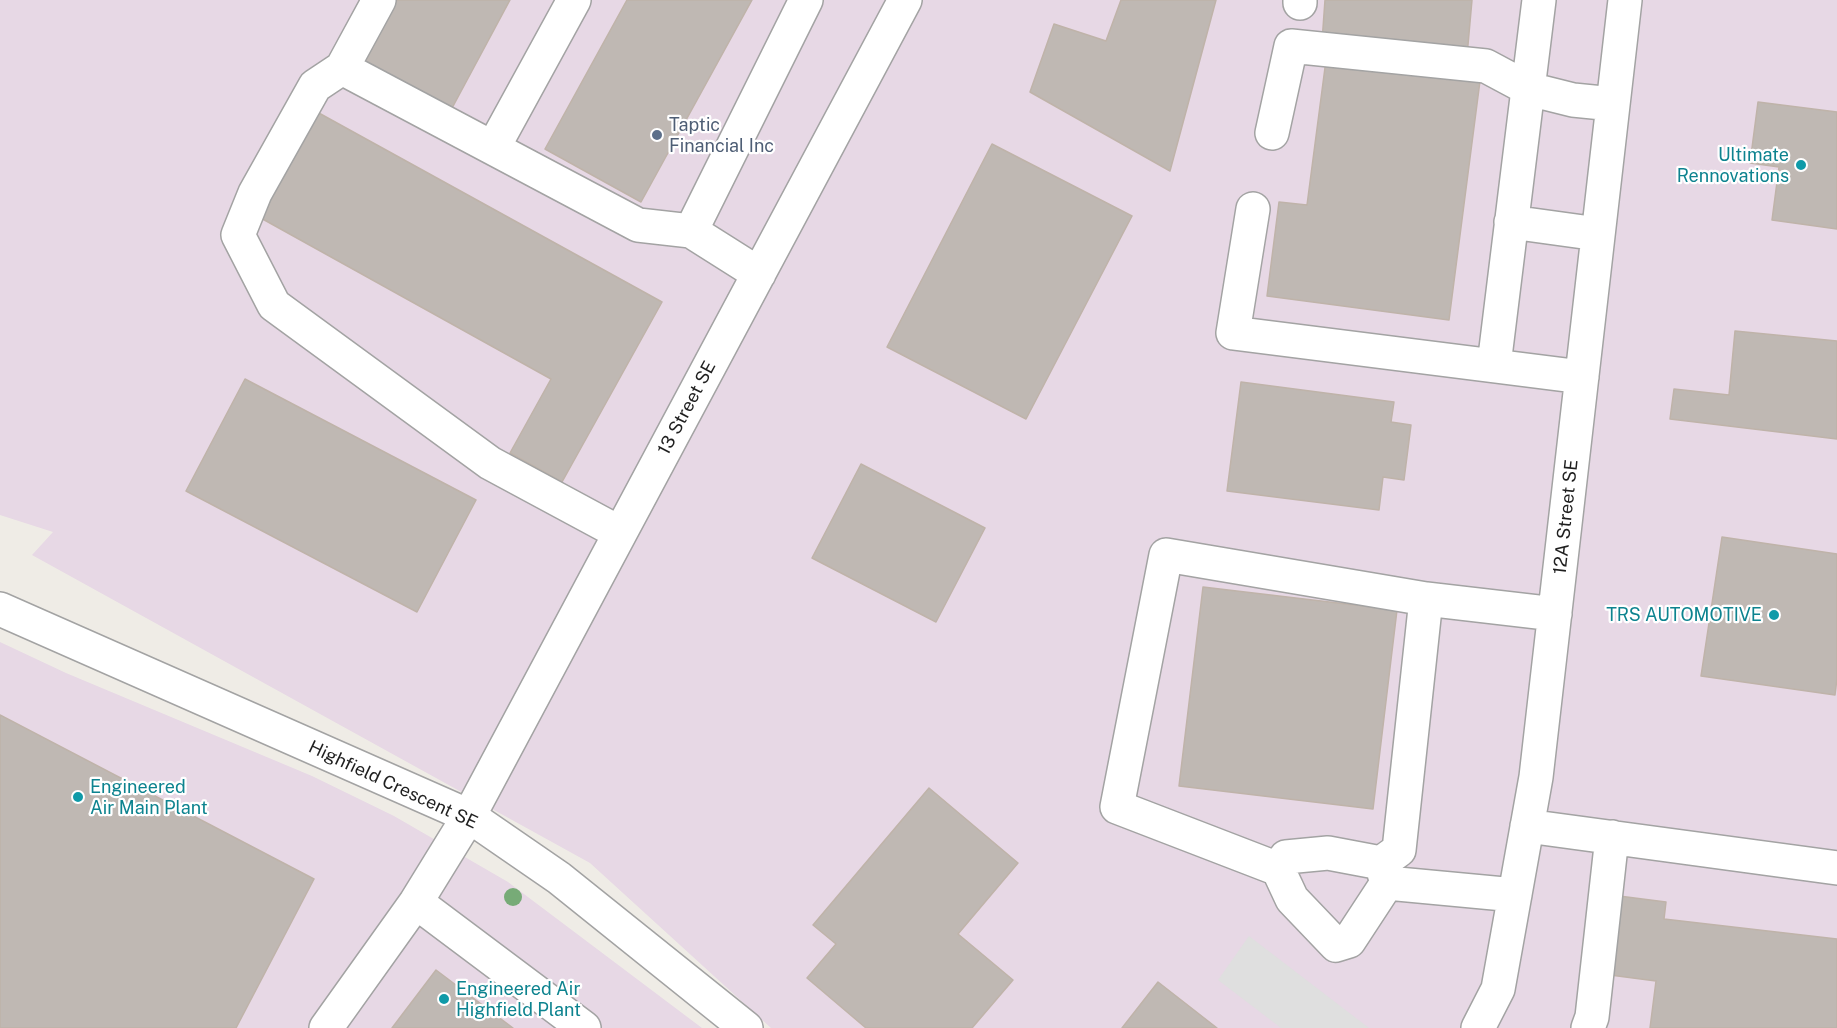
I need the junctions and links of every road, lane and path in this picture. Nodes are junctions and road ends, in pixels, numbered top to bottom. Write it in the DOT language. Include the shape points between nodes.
graph roads {
  1 [pos="379,0"];
  2 [pos="574,0"];
  3 [pos="806,0"];
  4 [pos="905,0"];
  5 [pos="1539,0"];
  6 [pos="1625,0"];
  7 [pos="342,68"];
  8 [pos="1529,89"];
  9 [pos="1613,104"];
  10 [pos="1272,133"];
  11 [pos="493,148"];
  12 [pos="1253,209"];
  13 [pos="1511,222"];
  14 [pos="691,231"];
  15 [pos="1598,234"];
  16 [pos="759,274"];
  17 [pos="1494,365"];
  18 [pos="1582,377"];
  19 [pos="620,533"];
  20 [pos="1426,599"];
  21 [pos="0,609"];
  22 [pos="1555,614"];
  23 [pos="469,816"];
  24 [pos="1527,826"];
  25 [pos="1612,837"];
  26 [pos="1837,868"];
  27 [pos="1278,870"];
  28 [pos="1384,873"];
  29 [pos="1515,895"];
  30 [pos="416,902"];
  31 [pos="326,1028"];
  32 [pos="584,1028"];
  33 [pos="746,1028"];
  34 [pos="1478,1028"];
  35 [pos="1588,1028"];
  1 -- 7 [label="street"];
  2 -- 11 [label="street"];
  3 -- 14 [label="street"];
  4 -- 16 [label="street, 13 Street SE"];
  5 -- 8 [label="street"];
  6 -- 9 [label="street, 12A Street SE"];
  7 -- 11 [label="street"];
  7 -- 19 [label="street" via="315,86 255,193 238,235 274,304 490,463"];
  8 -- 9 [label="street" via="1573,100"];
  8 -- 10 [label="street" via="1486,66 1291,46"];
  8 -- 13 [label="street"];
  9 -- 15 [label="street, 12A Street SE"];
  11 -- 14 [label="street" via="638,225"];
  12 -- 17 [label="street" via="1233,333"];
  13 -- 15 [label="street"];
  13 -- 17 [label="street"];
  14 -- 16 [label="street"];
  15 -- 18 [label="street, 12A Street SE"];
  16 -- 19 [label="street, 13 Street SE"];
  17 -- 18 [label="street"];
  18 -- 22 [label="street, 12A Street SE"];
  19 -- 23 [label="street, 13 Street SE"];
  20 -- 22 [label="street"];
  20 -- 27 [label="street" via="1166,555 1117,807"];
  20 -- 28 [label="street" via="1399,850"];
  21 -- 23 [label="street, Highfield Crescent SE"];
  22 -- 24 [label="street, 12A Street SE"];
  23 -- 30 [label="street, 13 Street SE"];
  23 -- 33 [label="street, Highfield Crescent SE" via="559,878"];
  24 -- 25 [label="street"];
  24 -- 29 [label="street, 12A Street SE"];
  25 -- 26 [label="street"];
  25 -- 35 [label="street"];
  27 -- 28 [label="street" via="1286,857 1328,853"];
  27 -- 28 [label="street" via="1292,899 1336,945 1349,942"];
  28 -- 29 [label="street"];
  29 -- 34 [label="street, 12A Street SE" via="1498,989"];
  30 -- 31 [label="street, 13 Street SE"];
  30 -- 32 [label="street"];
}
